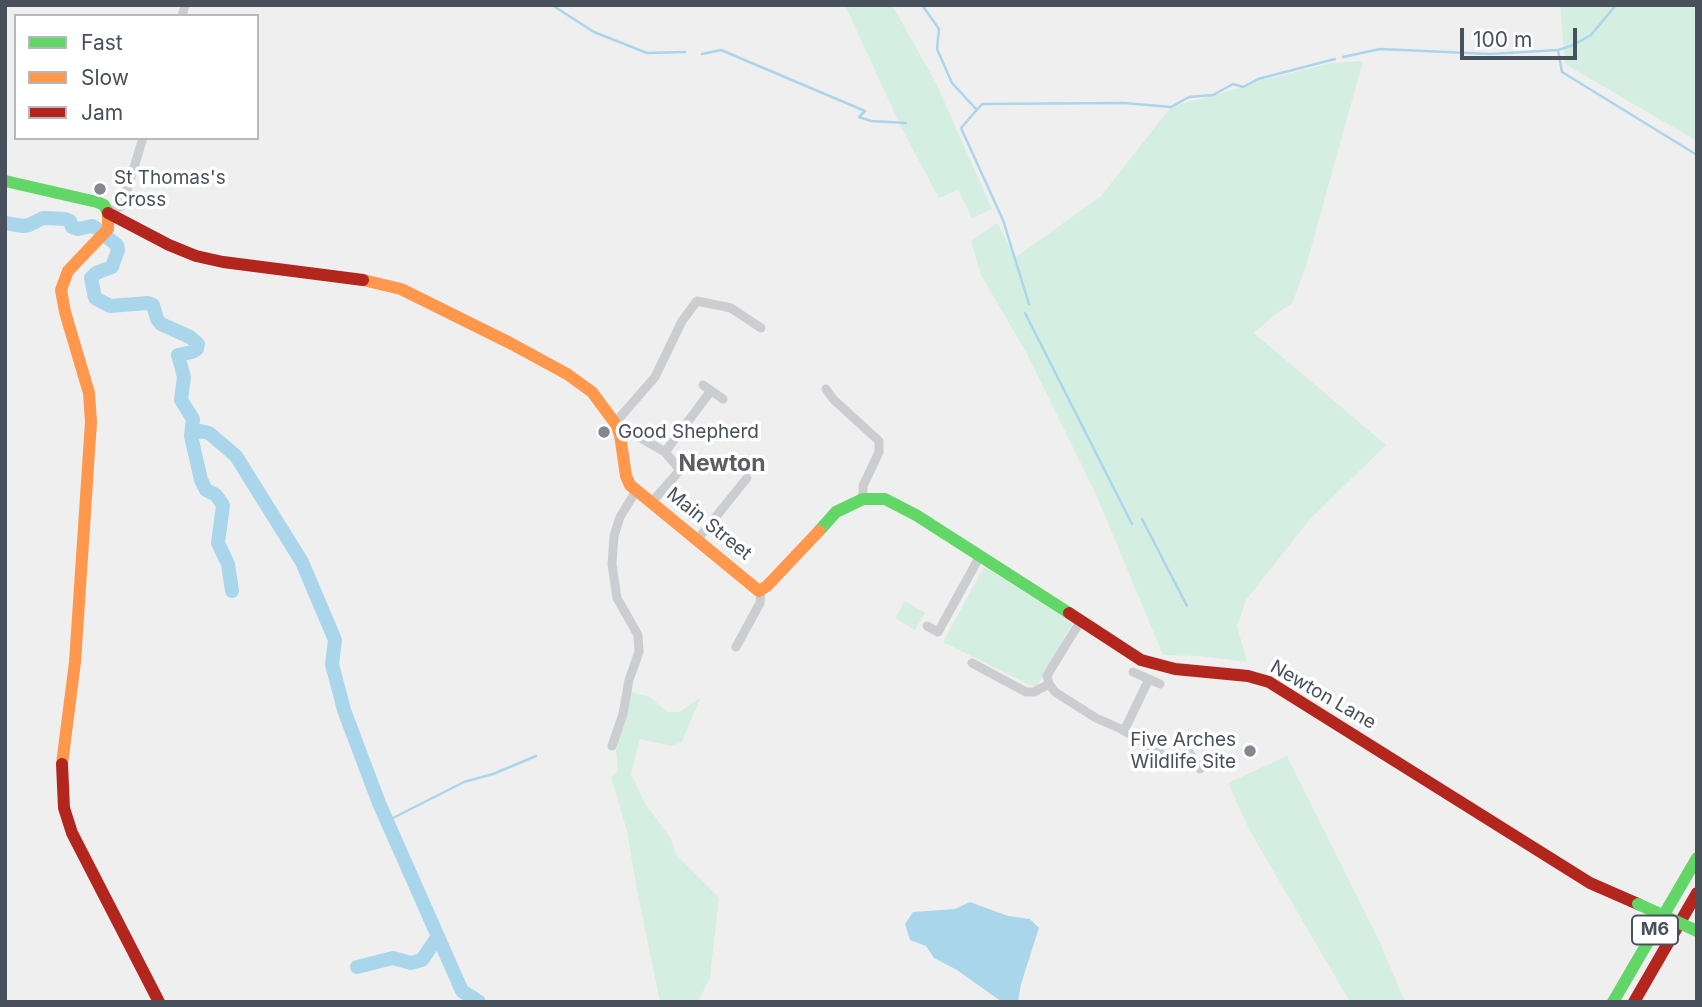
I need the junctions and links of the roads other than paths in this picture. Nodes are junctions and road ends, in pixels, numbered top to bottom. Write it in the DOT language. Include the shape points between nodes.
graph roads {
  1 [pos="142,140"];
  2 [pos="5,181"];
  3 [pos="108,213"];
  4 [pos="761,328"];
  5 [pos="825,388"];
  6 [pos="723,399"];
  7 [pos="615,423"];
  8 [pos="664,452"];
  9 [pos="747,478"];
  10 [pos="636,491"];
  11 [pos="863,499"];
  12 [pos="652,502"];
  13 [pos="698,539"];
  14 [pos="981,556"];
  15 [pos="759,590"];
  16 [pos="1080,622"];
  17 [pos="927,626"];
  18 [pos="736,647"];
  19 [pos="972,663"];
  20 [pos="1133,672"];
  21 [pos="1149,679"];
  22 [pos="1049,684"];
  23 [pos="1160,684"];
  24 [pos="1124,731"];
  25 [pos="1181,740"];
  26 [pos="612,746"];
  27 [pos="1189,754"];
  28 [pos="1200,769"];
  29 [pos="1697,858"];
  30 [pos="1697,893"];
  31 [pos="1697,930"];
  32 [pos="159,1002"];
  33 [pos="1613,1002"];
  34 [pos="1634,1002"];
  1 -- 3 [label="street" via="122,206"];
  2 -- 3 [label="main road" via="96,202"];
  3 -- 7 [label="main road" via="196,256 401,289 567,374 592,393"];
  3 -- 32 [label="main road" via="107,229 68,271 61,290 89,393 91,422 75,662 62,763 64,808 72,833"];
  4 -- 7 [label="street" via="731,308 697,301 655,377"];
  5 -- 11 [label="street" via="879,441 879,452 863,485"];
  6 -- 8 [label="street" via="707,388"];
  7 -- 8 [label="street"];
  7 -- 10 [label="main road" via="626,476"];
  8 -- 12 [label="street" via="680,470"];
  9 -- 13 [label="street"];
  10 -- 12 [label="main road, Main Street"];
  10 -- 26 [label="street" via="620,517 612,564 617,598 638,635 639,652"];
  11 -- 14 [label="main road, Newton Lane" via="894,503"];
  11 -- 15 [label="main road" via="836,512"];
  12 -- 13 [label="main road, Main Street"];
  13 -- 15 [label="main road, Main Street"];
  14 -- 16 [label="main road, Newton Lane"];
  14 -- 17 [label="street" via="938,632"];
  15 -- 18 [label="street" via="760,603"];
  16 -- 22 [label="street" via="1054,664"];
  16 -- 31 [label="main road, Newton Lane, bridge" via="1141,660 1269,682 1590,883"];
  19 -- 22 [label="street" via="1026,692"];
  20 -- 21 [label="street"];
  21 -- 23 [label="street"];
  21 -- 24 [label="street"];
  22 -- 24 [label="street" via="1096,718"];
  24 -- 27 [label="street" via="1166,756"];
  25 -- 27 [label="street"];
  27 -- 28 [label="street"];
  29 -- 33 [label="main road, M6"];
  30 -- 34 [label="main road, M6"];
}
